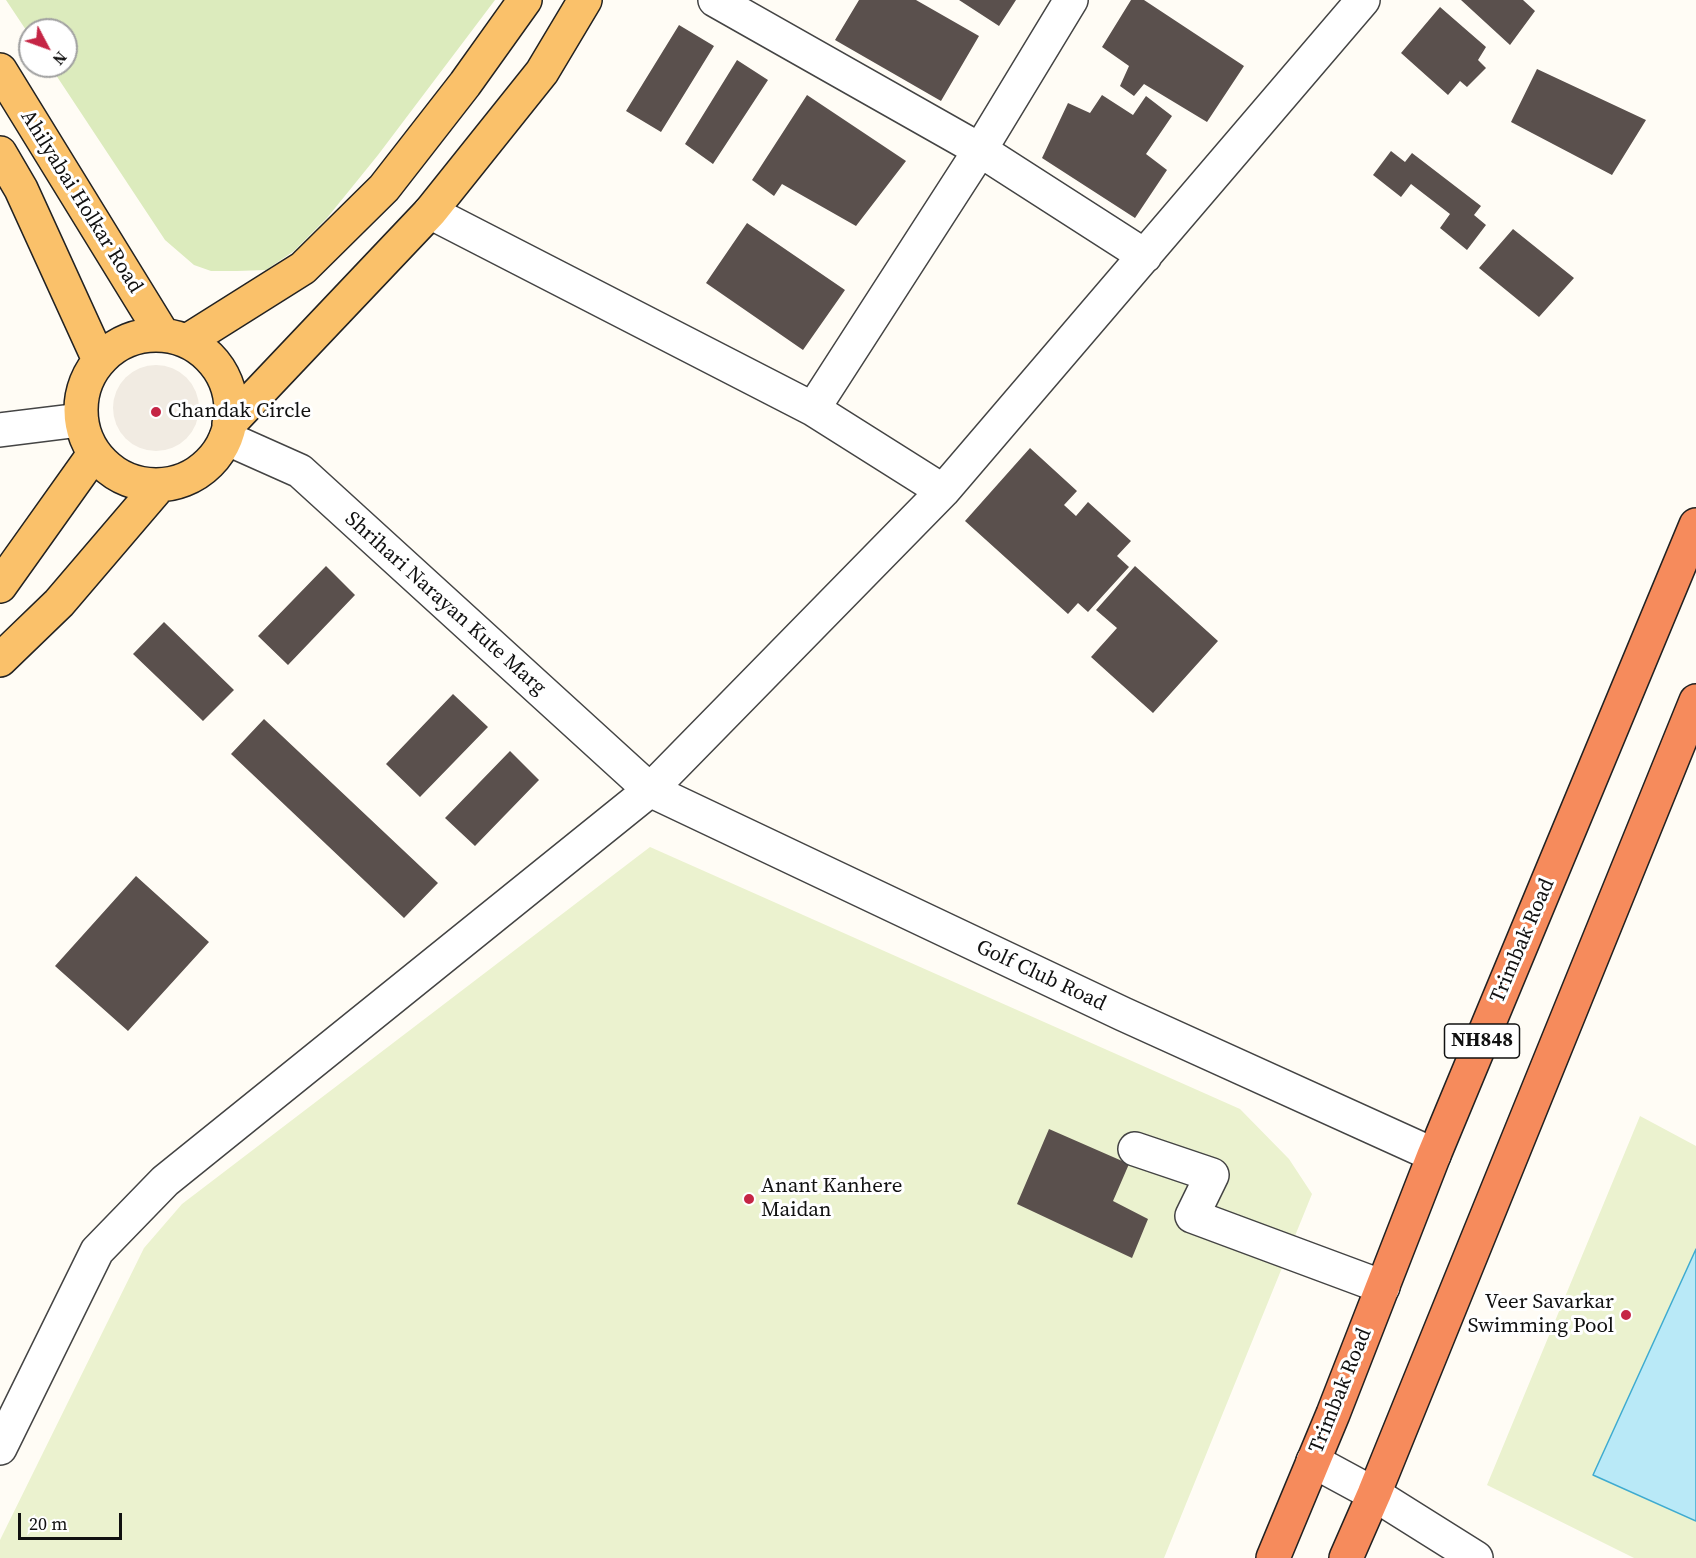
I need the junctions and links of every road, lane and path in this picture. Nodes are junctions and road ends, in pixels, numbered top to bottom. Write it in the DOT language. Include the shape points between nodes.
graph roads {
  1 [pos="525,0"];
  2 [pos="585,0"];
  3 [pos="715,0"];
  4 [pos="1071,0"];
  5 [pos="1363,0"];
  6 [pos="0,70"];
  7 [pos="980,150"];
  8 [pos="0,153"];
  9 [pos="430,212"];
  10 [pos="1144,256"];
  11 [pos="175,338"];
  12 [pos="99,360"];
  13 [pos="813,409"];
  14 [pos="80,420"];
  15 [pos="0,430"];
  16 [pos="228,431"];
  17 [pos="94,454"];
  18 [pos="159,486"];
  19 [pos="943,491"];
  20 [pos="1696,525"];
  21 [pos="0,586"];
  22 [pos="0,660"];
  23 [pos="1696,701"];
  24 [pos="650,790"];
  25 [pos="1135,1149"];
  26 [pos="1434,1155"];
  27 [pos="1383,1287"];
  28 [pos="0,1448"];
  29 [pos="1313,1461"];
  30 [pos="1374,1494"];
  31 [pos="1273,1558"];
  32 [pos="1346,1558"];
  33 [pos="1476,1558"];
  1 -- 11 [label="main road" via="384,188 303,268"];
  2 -- 9 [label="main road" via="542,72"];
  3 -- 7 [label="street"];
  4 -- 7 [label="street"];
  5 -- 10 [label="street"];
  6 -- 11 [label="main road, Ahilyabai Holkar Road"];
  7 -- 10 [label="street"];
  7 -- 13 [label="street"];
  8 -- 12 [label="main road, Ahilyabai Holkar Road" via="21,189"];
  9 -- 13 [label="street"];
  9 -- 16 [label="main road"];
  10 -- 19 [label="street"];
  11 -- 12 [label="main road" via="138,336 114,346"];
  11 -- 16 [label="main road" via="208,355 223,375 231,399"];
  12 -- 14 [label="main road" via="80,402"];
  13 -- 19 [label="street"];
  14 -- 15 [label="street"];
  14 -- 17 [label="main road"];
  16 -- 18 [label="main road" via="215,457 199,471 181,481"];
  16 -- 24 [label="street, Shrihari Narayan Kute Marg" via="300,471"];
  17 -- 18 [label="main road" via="111,472 135,483"];
  17 -- 21 [label="main road"];
  18 -- 22 [label="main road" via="59,603"];
  19 -- 24 [label="street"];
  20 -- 26 [label="highway, Trimbak Road / NH848"];
  23 -- 30 [label="highway, NH848"];
  24 -- 26 [label="street, Golf Club Road" via="1123,1014"];
  24 -- 28 [label="street" via="165,1181 97,1251"];
  25 -- 27 [label="street" via="1212,1175 1192,1216"];
  26 -- 27 [label="highway, Trimbak Road / NH848"];
  27 -- 29 [label="highway, Trimbak Road / NH848"];
  29 -- 30 [label="street"];
  29 -- 31 [label="highway, Trimbak Road / NH848"];
  30 -- 32 [label="highway, NH848"];
  30 -- 33 [label="street"];
}
